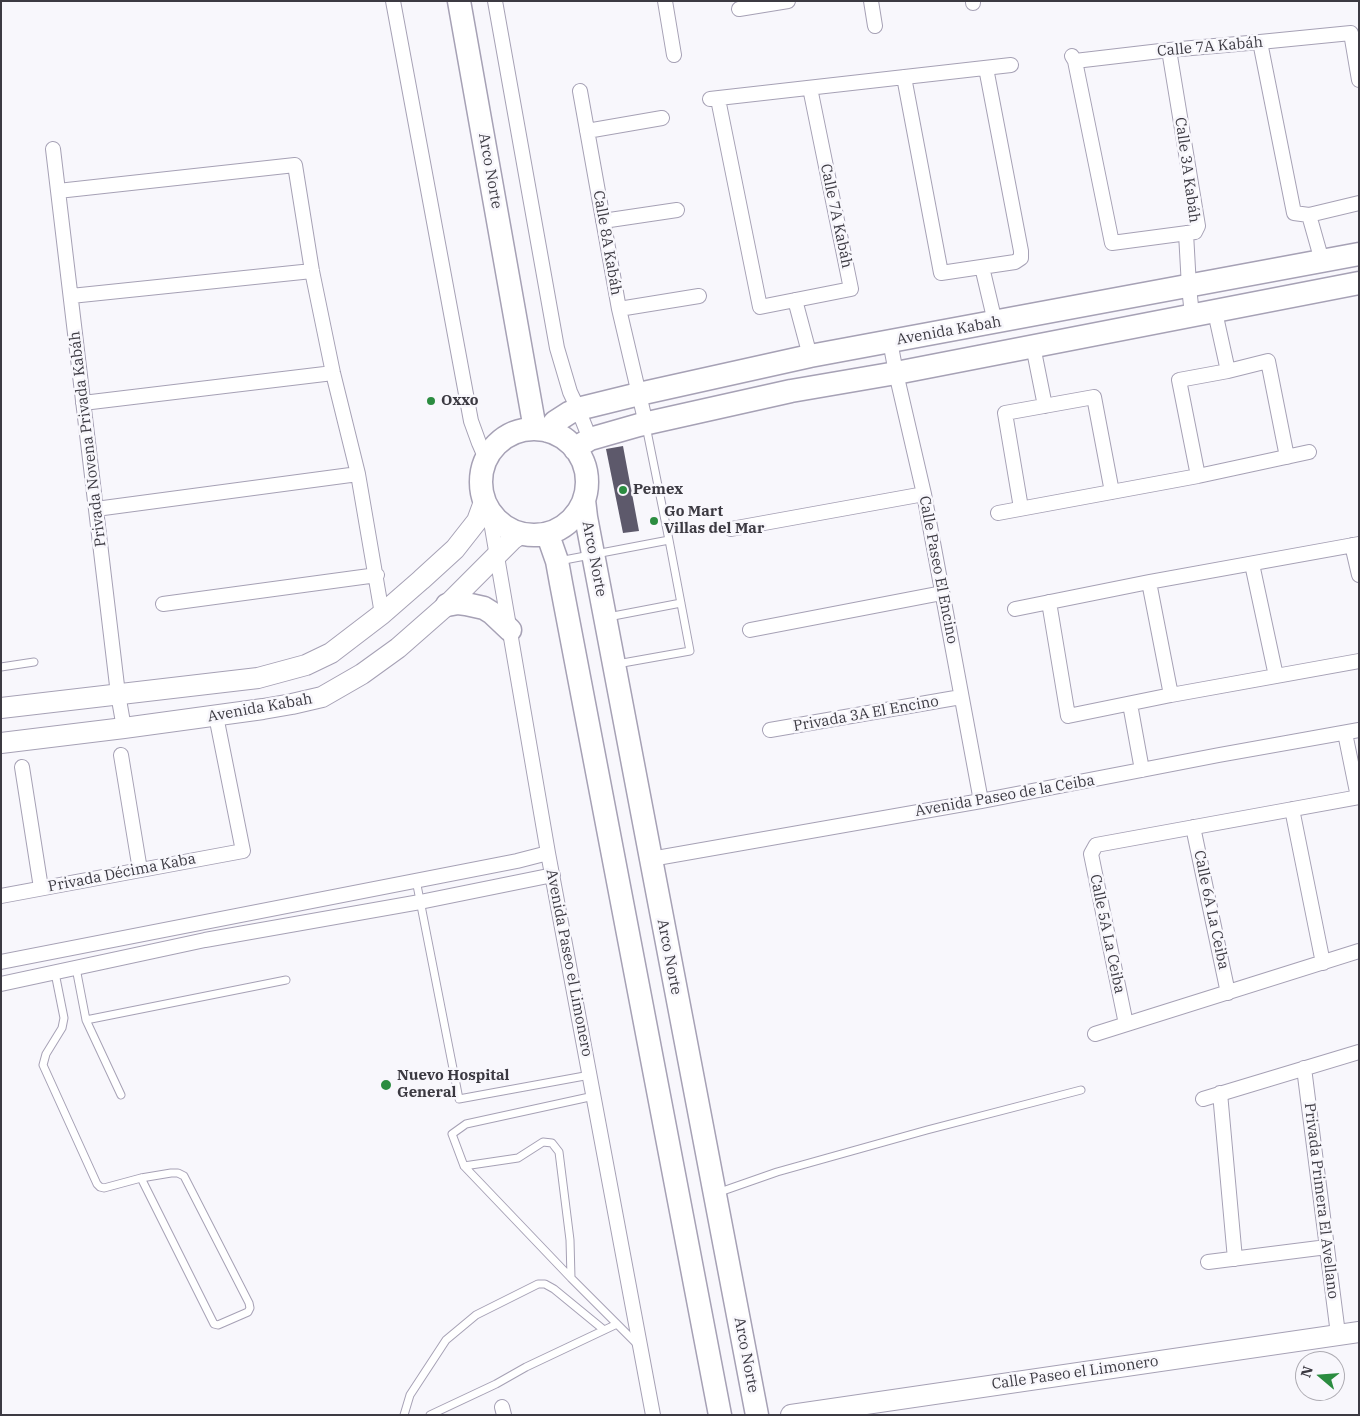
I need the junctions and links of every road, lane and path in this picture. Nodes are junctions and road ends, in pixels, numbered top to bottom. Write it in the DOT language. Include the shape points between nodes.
graph roads {
  1 [pos="393,1"];
  2 [pos="459,1"];
  3 [pos="495,1"];
  4 [pos="665,1"];
  5 [pos="788,1"];
  6 [pos="871,1"];
  7 [pos="766,3"];
  8 [pos="740,9"];
  9 [pos="875,26"];
  10 [pos="1260,42"];
  11 [pos="1169,50"];
  12 [pos="674,55"];
  13 [pos="1074,58"];
  14 [pos="1011,65"];
  15 [pos="986,68"];
  16 [pos="904,77"];
  17 [pos="1359,80"];
  18 [pos="810,88"];
  19 [pos="580,91"];
  20 [pos="662,118"];
  21 [pos="587,132"];
  22 [pos="53,149"];
  23 [pos="58,191"];
  24 [pos="1359,203"];
  25 [pos="677,210"];
  26 [pos="1309,215"];
  27 [pos="604,221"];
  28 [pos="1186,233"];
  29 [pos="1359,254"];
  30 [pos="1322,261"];
  31 [pos="982,267"];
  32 [pos="312,271"];
  33 [pos="1359,283"];
  34 [pos="1189,286"];
  35 [pos="71,296"];
  36 [pos="699,296"];
  37 [pos="795,300"];
  38 [pos="619,309"];
  39 [pos="1215,312"];
  40 [pos="1192,315"];
  41 [pos="995,322"];
  42 [pos="890,342"];
  43 [pos="1033,346"];
  44 [pos="810,356"];
  45 [pos="1228,371"];
  46 [pos="333,373"];
  47 [pos="896,373"];
  48 [pos="639,394"];
  49 [pos="83,403"];
  50 [pos="1045,406"];
  51 [pos="578,409"];
  52 [pos="646,424"];
  53 [pos="542,430"];
  54 [pos="583,444"];
  55 [pos="1309,452"];
  56 [pos="1287,457"];
  57 [pos="486,459"];
  58 [pos="358,474"];
  59 [pos="1198,476"];
  60 [pos="1112,492"];
  61 [pos="924,494"];
  62 [pos="584,500"];
  63 [pos="486,506"];
  64 [pos="1021,508"];
  65 [pos="96,509"];
  66 [pos="998,513"];
  67 [pos="731,529"];
  68 [pos="520,534"];
  69 [pos="545,534"];
  70 [pos="669,540"];
  71 [pos="1356,545"];
  72 [pos="593,554"];
  73 [pos="496,556"];
  74 [pos="557,561"];
  75 [pos="1252,564"];
  76 [pos="376,575"];
  77 [pos="1359,575"];
  78 [pos="1149,582"];
  79 [pos="942,593"];
  80 [pos="1049,602"];
  81 [pos="681,603"];
  82 [pos="163,604"];
  83 [pos="447,605"];
  84 [pos="1015,609"];
  85 [pos="382,614"];
  86 [pos="605,617"];
  87 [pos="510,630"];
  88 [pos="750,630"];
  89 [pos="1359,661"];
  90 [pos="34,662"];
  91 [pos="614,665"];
  92 [pos="1,667"];
  93 [pos="1276,676"];
  94 [pos="118,694"];
  95 [pos="1172,695"];
  96 [pos="962,697"];
  97 [pos="1130,704"];
  98 [pos="1,708"];
  99 [pos="216,716"];
  100 [pos="124,728"];
  101 [pos="770,730"];
  102 [pos="1352,732"];
  103 [pos="1,743"];
  104 [pos="121,755"];
  105 [pos="22,767"];
  106 [pos="1142,770"];
  107 [pos="1358,797"];
  108 [pos="981,800"];
  109 [pos="1292,809"];
  110 [pos="1193,827"];
  111 [pos="548,853"];
  112 [pos="651,859"];
  113 [pos="140,870"];
  114 [pos="553,875"];
  115 [pos="416,880"];
  116 [pos="41,888"];
  117 [pos="1,896"];
  118 [pos="420,902"];
  119 [pos="202,922"];
  120 [pos="205,940"];
  121 [pos="1359,951"];
  122 [pos="1,962"];
  123 [pos="1323,963"];
  124 [pos="76,968"];
  125 [pos="55,972"];
  126 [pos="286,980"];
  127 [pos="1,984"];
  128 [pos="1228,993"];
  129 [pos="86,1020"];
  130 [pos="1126,1024"];
  131 [pos="1095,1034"];
  132 [pos="1359,1052"];
  133 [pos="1304,1068"];
  134 [pos="590,1075"];
  135 [pos="1081,1090"];
  136 [pos="1220,1093"];
  137 [pos="121,1095"];
  138 [pos="594,1096"];
  139 [pos="1203,1099"];
  140 [pos="464,1166"];
  141 [pos="141,1178"];
  142 [pos="715,1194"];
  143 [pos="1327,1247"];
  144 [pos="1235,1259"];
  145 [pos="1208,1262"];
  146 [pos="571,1278"];
  147 [pos="617,1324"];
  148 [pos="604,1330"];
  149 [pos="1359,1332"];
  150 [pos="1338,1334"];
  151 [pos="641,1348"];
  152 [pos="404,1415"];
  153 [pos="430,1415"];
  154 [pos="653,1415"];
  155 [pos="720,1415"];
  156 [pos="757,1415"];
  157 [pos="791,1415"];
  1 -- 57 [label="street" via="471,421"];
  2 -- 53 [label="main road, Arco Norte"];
  3 -- 51 [label="street" via="557,348"];
  4 -- 12 [label="street"];
  5 -- 7 [label="street"];
  6 -- 9 [label="street"];
  7 -- 8 [label="street"];
  10 -- 11 [label="street, Calle 7A Kabáh"];
  10 -- 17 [label="street, Calle 7A Kabáh" via="1351,33"];
  10 -- 26 [label="street" via="1294,213"];
  11 -- 13 [label="street, Calle 7A Kabáh"];
  11 -- 28 [label="street, Calle 3A Kabáh" via="1198,226 1195,232"];
  13 -- 28 [label="street, Calle 3A Kabáh" via="1112,243"];
  14 -- 15 [label="street, Calle 7A Kabáh"];
  15 -- 16 [label="street, Calle 7A Kabáh"];
  15 -- 31 [label="street" via="1021,258 1015,262"];
  16 -- 18 [label="street, Calle 7A Kabáh"];
  16 -- 31 [label="street" via="941,274"];
  18 -- 37 [label="street, Calle 7A Kabáh" via="851,289"];
  18 -- 37 [label="street, Calle 7A Kabáh" via="714,99 760,307"];
  19 -- 21 [label="street, Calle 8A Kabáh"];
  20 -- 21 [label="street"];
  21 -- 27 [label="street, Calle 8A Kabáh"];
  22 -- 23 [label="street, Privada Novena Privada Kabáh"];
  23 -- 32 [label="street" via="295,165"];
  23 -- 35 [label="street, Privada Novena Privada Kabáh"];
  24 -- 26 [label="street"];
  25 -- 27 [label="street"];
  26 -- 30 [label="street"];
  27 -- 38 [label="street, Calle 8A Kabáh"];
  28 -- 34 [label="street"];
  29 -- 30 [label="main road, Avenida Kabah"];
  30 -- 34 [label="main road, Avenida Kabah"];
  31 -- 41 [label="street"];
  32 -- 35 [label="street"];
  32 -- 46 [label="street"];
  33 -- 39 [label="main road, Avenida Kabah"];
  34 -- 40 [label="street"];
  34 -- 41 [label="main road, Avenida Kabah"];
  35 -- 49 [label="street, Privada Novena Privada Kabáh"];
  36 -- 38 [label="street"];
  37 -- 44 [label="street"];
  38 -- 48 [label="street, Calle 8A Kabáh"];
  39 -- 40 [label="main road, Avenida Kabah"];
  39 -- 45 [label="street"];
  40 -- 43 [label="main road, Avenida Kabah"];
  41 -- 42 [label="main road, Avenida Kabah"];
  42 -- 44 [label="main road, Avenida Kabah"];
  42 -- 47 [label="street, Calle Paseo El Encino"];
  43 -- 47 [label="main road, Avenida Kabah"];
  43 -- 50 [label="street"];
  44 -- 48 [label="main road, Avenida Kabah"];
  45 -- 56 [label="street" via="1268,361"];
  45 -- 59 [label="street" via="1179,380"];
  46 -- 49 [label="street"];
  46 -- 58 [label="street"];
  47 -- 52 [label="main road, Avenida Kabah" via="791,391"];
  47 -- 61 [label="street, Calle Paseo El Encino"];
  48 -- 51 [label="main road, Avenida Kabah"];
  48 -- 52 [label="street, Calle 8A Kabáh"];
  49 -- 65 [label="street, Privada Novena Privada Kabáh"];
  50 -- 60 [label="street" via="1094,397"];
  50 -- 64 [label="street" via="1005,413"];
  51 -- 53 [label="main road, Avenida Kabah"];
  51 -- 54 [label="street"];
  52 -- 54 [label="main road, Avenida Kabah"];
  52 -- 70 [label="lane"];
  53 -- 54 [label="main road"];
  53 -- 57 [label="main road" via="520,431 506,437"];
  54 -- 62 [label="main road"];
  55 -- 56 [label="street"];
  56 -- 59 [label="street"];
  57 -- 63 [label="main road" via="481,488"];
  58 -- 65 [label="street"];
  58 -- 76 [label="street"];
  59 -- 60 [label="street"];
  60 -- 64 [label="street"];
  61 -- 67 [label="street"];
  61 -- 79 [label="street, Calle Paseo El Encino"];
  62 -- 69 [label="main road" via="565,526"];
  62 -- 72 [label="main road, Arco Norte"];
  63 -- 68 [label="main road" via="497,521"];
  63 -- 73 [label="street, Avenida Paseo el Limonero"];
  63 -- 85 [label="main road, Avenida Kabah" via="455,549"];
  64 -- 66 [label="street"];
  65 -- 94 [label="street, Privada Novena Privada Kabáh"];
  68 -- 69 [label="main road"];
  68 -- 73 [label="main road, Avenida Kabah"];
  69 -- 74 [label="main road"];
  70 -- 72 [label="lane"];
  70 -- 81 [label="lane"];
  71 -- 75 [label="street"];
  71 -- 77 [label="street"];
  72 -- 74 [label="lane"];
  72 -- 86 [label="main road, Arco Norte"];
  73 -- 83 [label="main road, Avenida Kabah"];
  73 -- 87 [label="street, Avenida Paseo el Limonero"];
  74 -- 155 [label="main road"];
  75 -- 78 [label="street"];
  75 -- 93 [label="street"];
  76 -- 82 [label="street"];
  76 -- 85 [label="street"];
  78 -- 80 [label="street"];
  78 -- 95 [label="street"];
  79 -- 88 [label="street"];
  79 -- 96 [label="street, Calle Paseo El Encino"];
  80 -- 84 [label="street"];
  80 -- 97 [label="street" via="1068,716"];
  81 -- 86 [label="lane"];
  81 -- 91 [label="lane" via="690,651"];
  83 -- 87 [label="main road" via="458,603 484,608"];
  83 -- 99 [label="main road, Avenida Kabah" via="398,648 335,690 292,704"];
  85 -- 94 [label="main road, Avenida Kabah" via="331,653 284,672 258,678"];
  86 -- 91 [label="main road, Arco Norte"];
  87 -- 111 [label="street, Avenida Paseo el Limonero"];
  89 -- 93 [label="street"];
  90 -- 92 [label="lane"];
  91 -- 112 [label="main road, Arco Norte"];
  93 -- 95 [label="street"];
  94 -- 98 [label="main road, Avenida Kabah"];
  94 -- 100 [label="street, Privada Novena Privada Kabáh"];
  95 -- 97 [label="street"];
  96 -- 101 [label="street, Privada 3A El Encino"];
  96 -- 108 [label="street, Calle Paseo El Encino"];
  97 -- 106 [label="street"];
  99 -- 100 [label="main road, Avenida Kabah"];
  99 -- 113 [label="street, Privada Décima Kaba" via="243,851"];
  100 -- 103 [label="main road, Avenida Kabah"];
  102 -- 106 [label="street, Avenida Paseo de la Ceiba"];
  102 -- 107 [label="street"];
  104 -- 113 [label="street"];
  105 -- 116 [label="street"];
  106 -- 108 [label="street, Avenida Paseo de la Ceiba"];
  107 -- 109 [label="street"];
  108 -- 112 [label="street, Avenida Paseo de la Ceiba"];
  109 -- 110 [label="street"];
  109 -- 123 [label="street"];
  110 -- 128 [label="street, Calle 6A La Ceiba"];
  110 -- 130 [label="street, Calle 5A La Ceiba" via="1096,844 1091,854"];
  111 -- 114 [label="street, Avenida Paseo el Limonero"];
  111 -- 115 [label="street"];
  112 -- 142 [label="main road, Arco Norte"];
  113 -- 116 [label="street, Privada Décima Kaba"];
  114 -- 118 [label="street"];
  114 -- 134 [label="street, Avenida Paseo el Limonero"];
  115 -- 118 [label="lane"];
  115 -- 119 [label="street"];
  116 -- 117 [label="street, Privada Décima Kaba"];
  118 -- 120 [label="street"];
  118 -- 134 [label="lane" via="459,1099"];
  119 -- 120 [label="street"];
  119 -- 122 [label="street"];
  120 -- 124 [label="street"];
  121 -- 123 [label="street"];
  123 -- 128 [label="street"];
  124 -- 125 [label="street"];
  124 -- 129 [label="lane"];
  125 -- 127 [label="street"];
  125 -- 141 [label="lane" via="64,1018 43,1065 97,1184 104,1188"];
  126 -- 129 [label="lane"];
  128 -- 130 [label="street"];
  129 -- 137 [label="lane"];
  130 -- 131 [label="street"];
  132 -- 133 [label="street"];
  133 -- 136 [label="street"];
  133 -- 143 [label="street, Privada Primera El Avellano"];
  134 -- 138 [label="street, Avenida Paseo el Limonero"];
  135 -- 142 [label="lane" via="777,1172"];
  136 -- 139 [label="street"];
  136 -- 144 [label="street"];
  138 -- 140 [label="lane" via="466,1124 452,1134"];
  138 -- 151 [label="street, Avenida Paseo el Limonero"];
  140 -- 146 [label="lane"];
  140 -- 146 [label="lane" via="518,1158 543,1142 552,1143 559,1152 570,1240"];
  141 -- 141 [label="lane" via="214,1324 248,1312 249,1303 184,1176 170,1173"];
  142 -- 156 [label="main road, Arco Norte"];
  143 -- 144 [label="street"];
  143 -- 150 [label="street, Privada Primera El Avellano"];
  144 -- 145 [label="street"];
  146 -- 147 [label="lane"];
  147 -- 148 [label="lane"];
  147 -- 151 [label="lane"];
  148 -- 152 [label="lane" via="554,1288 538,1284 476,1315 446,1340 410,1395"];
  148 -- 153 [label="lane"];
  149 -- 150 [label="main road, Calle Paseo el Limonero"];
  150 -- 157 [label="main road, Calle Paseo el Limonero"];
  151 -- 154 [label="street, Avenida Paseo el Limonero"];
}
